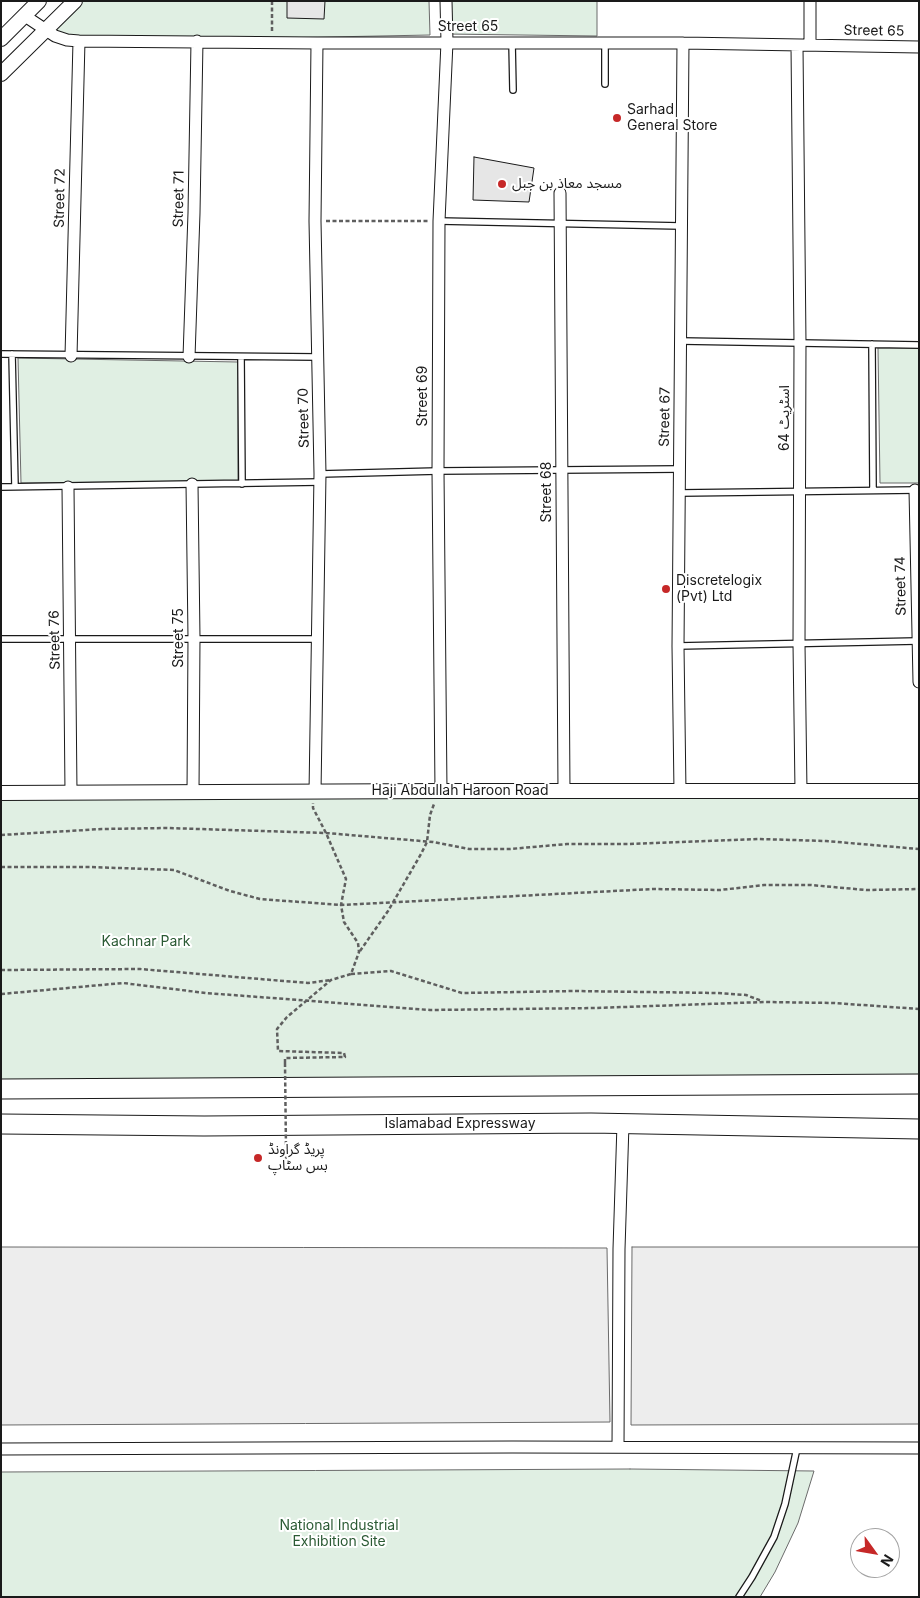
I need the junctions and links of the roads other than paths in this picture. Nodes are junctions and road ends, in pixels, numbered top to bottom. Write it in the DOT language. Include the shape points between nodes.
graph roads {
  1 [pos="39,1"];
  2 [pos="75,1"];
  3 [pos="446,1"];
  4 [pos="810,1"];
  5 [pos="25,16"];
  6 [pos="46,30"];
  7 [pos="1,40"];
  8 [pos="79,41"];
  9 [pos="197,41"];
  10 [pos="447,42"];
  11 [pos="512,42"];
  12 [pos="684,43"];
  13 [pos="317,44"];
  14 [pos="605,44"];
  15 [pos="810,45"];
  16 [pos="797,46"];
  17 [pos="919,47"];
  18 [pos="1,74"];
  19 [pos="605,84"];
  20 [pos="513,90"];
  21 [pos="560,193"];
  22 [pos="439,221"];
  23 [pos="560,224"];
  24 [pos="681,226"];
  25 [pos="681,341"];
  26 [pos="800,343"];
  27 [pos="872,344"];
  28 [pos="919,345"];
  29 [pos="1,354"];
  30 [pos="12,354"];
  31 [pos="71,356"];
  32 [pos="188,356"];
  33 [pos="241,357"];
  34 [pos="317,357"];
  35 [pos="679,469"];
  36 [pos="438,471"];
  37 [pos="561,471"];
  38 [pos="320,478"];
  39 [pos="192,484"];
  40 [pos="242,484"];
  41 [pos="1,487"];
  42 [pos="15,487"];
  43 [pos="68,487"];
  44 [pos="873,489"];
  45 [pos="800,490"];
  46 [pos="917,490"];
  47 [pos="680,493"];
  48 [pos="194,638"];
  49 [pos="1,639"];
  50 [pos="70,639"];
  51 [pos="317,639"];
  52 [pos="917,641"];
  53 [pos="799,644"];
  54 [pos="678,646"];
  55 [pos="919,682"];
  56 [pos="919,790"];
  57 [pos="439,791"];
  58 [pos="801,791"];
  59 [pos="72,792"];
  60 [pos="193,792"];
  61 [pos="315,792"];
  62 [pos="564,792"];
  63 [pos="680,792"];
  64 [pos="1,793"];
  65 [pos="919,1084"];
  66 [pos="1,1089"];
  67 [pos="1,1124"];
  68 [pos="623,1124"];
  69 [pos="919,1129"];
  70 [pos="618,1448"];
  71 [pos="797,1448"];
  72 [pos="919,1448"];
  73 [pos="1,1449"];
  74 [pos="739,1597"];
  1 -- 5 [label="street"];
  2 -- 6 [label="street"];
  3 -- 10 [label="street, Street 69"];
  4 -- 15 [label="street"];
  5 -- 6 [label="street, Street 65"];
  5 -- 7 [label="street"];
  6 -- 8 [label="street, Street 65" via="61,38"];
  6 -- 18 [label="street"];
  8 -- 9 [label="street, Street 65"];
  8 -- 31 [label="street, Street 72"];
  9 -- 13 [label="street, Street 65"];
  9 -- 32 [label="street, Street 71"];
  10 -- 11 [label="street, Street 65"];
  10 -- 13 [label="street, Street 65"];
  10 -- 22 [label="street, Street 69"];
  11 -- 14 [label="street, Street 65"];
  11 -- 20 [label="lane"];
  12 -- 14 [label="street, Street 65"];
  12 -- 16 [label="street, Street 65"];
  12 -- 24 [label="street, Street 67"];
  13 -- 34 [label="street, Street 70"];
  14 -- 19 [label="lane"];
  15 -- 16 [label="street, Street 65"];
  15 -- 17 [label="street, Street 65"];
  16 -- 26 [label="street, اسٹریٹ 64"];
  21 -- 23 [label="street, Street 68"];
  22 -- 23 [label="lane"];
  22 -- 36 [label="street, Street 69"];
  23 -- 24 [label="lane"];
  23 -- 37 [label="street, Street 68"];
  24 -- 25 [label="street, Street 67"];
  25 -- 26 [label="lane"];
  25 -- 35 [label="street, Street 67"];
  26 -- 27 [label="lane"];
  26 -- 45 [label="street, اسٹریٹ 64"];
  27 -- 28 [label="lane"];
  27 -- 44 [label="lane"];
  29 -- 30 [label="lane"];
  30 -- 31 [label="lane"];
  30 -- 42 [label="lane"];
  31 -- 32 [label="lane"];
  32 -- 33 [label="lane"];
  33 -- 34 [label="lane"];
  33 -- 40 [label="lane"];
  34 -- 38 [label="street, Street 70"];
  35 -- 37 [label="lane"];
  35 -- 47 [label="street, Street 67"];
  36 -- 37 [label="lane"];
  36 -- 38 [label="lane"];
  36 -- 57 [label="street, Street 69"];
  37 -- 62 [label="street, Street 68"];
  38 -- 40 [label="lane"];
  38 -- 51 [label="street, Street 70"];
  39 -- 40 [label="lane"];
  39 -- 43 [label="lane"];
  39 -- 48 [label="street, Street 75"];
  41 -- 42 [label="lane"];
  42 -- 43 [label="lane"];
  43 -- 50 [label="street, Street 76"];
  44 -- 45 [label="lane"];
  44 -- 46 [label="lane"];
  45 -- 47 [label="lane"];
  45 -- 53 [label="street, اسٹریٹ 64"];
  46 -- 52 [label="street, Street 74"];
  47 -- 54 [label="street, Street 67"];
  48 -- 50 [label="lane"];
  48 -- 51 [label="lane"];
  48 -- 60 [label="street, Street 75"];
  49 -- 50 [label="lane"];
  50 -- 59 [label="street, Street 76"];
  51 -- 61 [label="street, Street 70"];
  52 -- 53 [label="lane"];
  52 -- 55 [label="street, Street 74"];
  53 -- 54 [label="lane"];
  53 -- 58 [label="street, اسٹریٹ 64"];
  54 -- 63 [label="street, Street 67"];
  56 -- 58 [label="street, Haji Abdullah Haroon Road"];
  57 -- 61 [label="street, Haji Abdullah Haroon Road"];
  57 -- 62 [label="street, Haji Abdullah Haroon Road"];
  58 -- 63 [label="street, Haji Abdullah Haroon Road"];
  59 -- 60 [label="street, Haji Abdullah Haroon Road"];
  59 -- 64 [label="street, Haji Abdullah Haroon Road"];
  60 -- 61 [label="street, Haji Abdullah Haroon Road"];
  62 -- 63 [label="street, Haji Abdullah Haroon Road"];
  65 -- 66 [label="highway"];
  67 -- 68 [label="highway, Islamabad Expressway"];
  68 -- 69 [label="highway, Islamabad Expressway"];
  68 -- 70 [label="street"];
  70 -- 71 [label="street"];
  70 -- 73 [label="street"];
  71 -- 72 [label="street"];
  71 -- 74 [label="lane" via="776,1531"];
}
